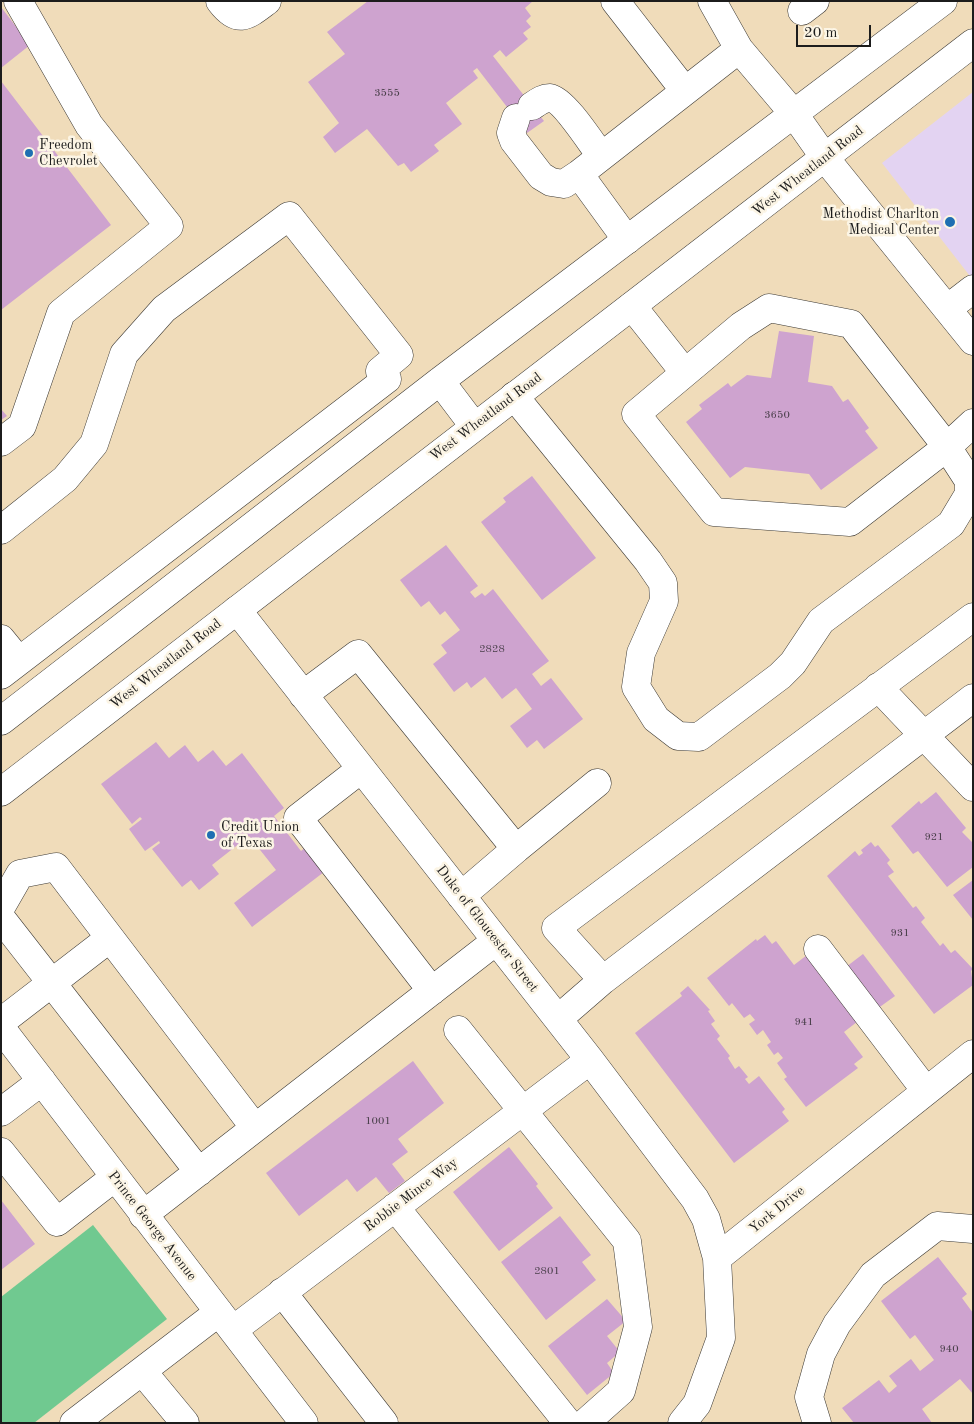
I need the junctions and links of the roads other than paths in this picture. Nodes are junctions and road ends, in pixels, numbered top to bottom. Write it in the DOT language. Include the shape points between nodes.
graph roads {
  1 [pos="18,1"];
  2 [pos="220,1"];
  3 [pos="267,1"];
  4 [pos="615,1"];
  5 [pos="712,1"];
  6 [pos="943,1"];
  7 [pos="973,43"];
  8 [pos="739,49"];
  9 [pos="685,91"];
  10 [pos="794,114"];
  11 [pos="601,156"];
  12 [pos="825,158"];
  13 [pos="579,174"];
  14 [pos="627,240"];
  15 [pos="973,289"];
  16 [pos="632,306"];
  17 [pos="947,309"];
  18 [pos="973,341"];
  19 [pos="685,373"];
  20 [pos="440,381"];
  21 [pos="514,396"];
  22 [pos="973,423"];
  23 [pos="474,426"];
  24 [pos="1,442"];
  25 [pos="947,447"];
  26 [pos="1,530"];
  27 [pos="237,610"];
  28 [pos="973,617"];
  29 [pos="1,639"];
  30 [pos="10,668"];
  31 [pos="878,687"];
  32 [pos="303,695"];
  33 [pos="973,698"];
  34 [pos="1,721"];
  35 [pos="922,736"];
  36 [pos="361,769"];
  37 [pos="597,783"];
  38 [pos="973,787"];
  39 [pos="1,792"];
  40 [pos="516,849"];
  41 [pos="461,896"];
  42 [pos="1,907"];
  43 [pos="1,918"];
  44 [pos="110,938"];
  45 [pos="496,941"];
  46 [pos="818,949"];
  47 [pos="602,980"];
  48 [pos="52,983"];
  49 [pos="432,991"];
  50 [pos="558,1019"];
  51 [pos="1,1022"];
  52 [pos="1,1028"];
  53 [pos="458,1030"];
  54 [pos="973,1054"];
  55 [pos="590,1060"];
  56 [pos="42,1081"];
  57 [pos="926,1091"];
  58 [pos="522,1111"];
  59 [pos="1,1112"];
  60 [pos="255,1128"];
  61 [pos="1,1152"];
  62 [pos="199,1172"];
  63 [pos="115,1177"];
  64 [pos="395,1207"];
  65 [pos="143,1215"];
  66 [pos="973,1229"];
  67 [pos="717,1258"];
  68 [pos="282,1292"];
  69 [pos="226,1321"];
  70 [pos="142,1371"];
  71 [pos="697,1416"];
  72 [pos="74,1423"];
  73 [pos="185,1423"];
  74 [pos="304,1423"];
  75 [pos="384,1423"];
  76 [pos="568,1423"];
  77 [pos="585,1423"];
  78 [pos="817,1423"];
  1 -- 24 [label="street" via="89,124 169,226 61,313 22,426"];
  2 -- 3 [label="street" via="228,11 240,17 248,16"];
  4 -- 9 [label="street"];
  5 -- 8 [label="street"];
  6 -- 10 [label="street"];
  7 -- 12 [label="street, West Wheatland Road"];
  8 -- 9 [label="street"];
  8 -- 10 [label="street"];
  9 -- 11 [label="street"];
  10 -- 12 [label="street"];
  10 -- 14 [label="street"];
  11 -- 13 [label="street"];
  11 -- 13 [label="street" via="561,104 551,98 541,100 524,112 511,133 541,176 564,184"];
  12 -- 16 [label="street, West Wheatland Road"];
  12 -- 17 [label="street"];
  13 -- 14 [label="street"];
  14 -- 20 [label="street"];
  15 -- 17 [label="street"];
  16 -- 19 [label="street"];
  16 -- 21 [label="street, West Wheatland Road"];
  17 -- 18 [label="street"];
  19 -- 25 [label="street" via="768,308 851,324"];
  19 -- 25 [label="street" via="636,414 714,512 850,522"];
  20 -- 23 [label="street"];
  20 -- 34 [label="street"];
  21 -- 23 [label="street, West Wheatland Road"];
  21 -- 25 [label="street" via="663,583 664,601 641,653 636,687 656,719 678,736 699,738 780,676 793,663 821,621 952,524 970,494 969,481"];
  22 -- 25 [label="street"];
  23 -- 27 [label="street, West Wheatland Road"];
  26 -- 30 [label="street" via="65,479 94,444 124,354 164,309 288,216 399,355 380,371 386,379"];
  27 -- 32 [label="street, Duke of Gloucester Street"];
  27 -- 39 [label="street, West Wheatland Road"];
  28 -- 31 [label="street"];
  29 -- 30 [label="street"];
  31 -- 35 [label="street"];
  31 -- 47 [label="street" via="556,928"];
  32 -- 36 [label="street, Duke of Gloucester Street"];
  32 -- 40 [label="street" via="358,654"];
  33 -- 35 [label="street"];
  35 -- 38 [label="street"];
  35 -- 47 [label="street"];
  36 -- 41 [label="street, Duke of Gloucester Street"];
  36 -- 49 [label="street" via="298,818"];
  37 -- 40 [label="street"];
  40 -- 41 [label="street"];
  41 -- 45 [label="street, Duke of Gloucester Street"];
  42 -- 44 [label="street" via="20,874 56,867"];
  43 -- 48 [label="street"];
  44 -- 48 [label="street"];
  44 -- 60 [label="street"];
  45 -- 49 [label="street"];
  45 -- 50 [label="street, Duke of Gloucester Street"];
  46 -- 57 [label="street"];
  47 -- 50 [label="street"];
  48 -- 51 [label="street"];
  48 -- 62 [label="street"];
  49 -- 60 [label="street"];
  50 -- 55 [label="street, Duke of Gloucester Street"];
  52 -- 56 [label="street, Prince George Avenue"];
  53 -- 58 [label="street"];
  54 -- 57 [label="street, York Drive"];
  55 -- 58 [label="street, Robbie Mince Way"];
  55 -- 67 [label="street, Duke of Gloucester Street" via="695,1199 706,1219"];
  56 -- 59 [label="street"];
  56 -- 63 [label="street, Prince George Avenue"];
  57 -- 67 [label="street, York Drive"];
  58 -- 64 [label="street, Robbie Mince Way"];
  58 -- 77 [label="street" via="626,1241 638,1327 622,1391"];
  60 -- 62 [label="street"];
  61 -- 63 [label="street" via="57,1222"];
  62 -- 65 [label="street"];
  63 -- 65 [label="street, Prince George Avenue"];
  64 -- 68 [label="street, Robbie Mince Way"];
  64 -- 76 [label="street"];
  65 -- 69 [label="street, Prince George Avenue"];
  66 -- 78 [label="street" via="937,1226 873,1275 837,1324 821,1354 809,1397"];
  67 -- 71 [label="street" via="721,1338"];
  68 -- 69 [label="street, Robbie Mince Way"];
  68 -- 75 [label="street"];
  69 -- 70 [label="street, Robbie Mince Way"];
  69 -- 74 [label="street, Prince George Avenue"];
  70 -- 72 [label="street, Robbie Mince Way"];
  70 -- 73 [label="street"];
}
